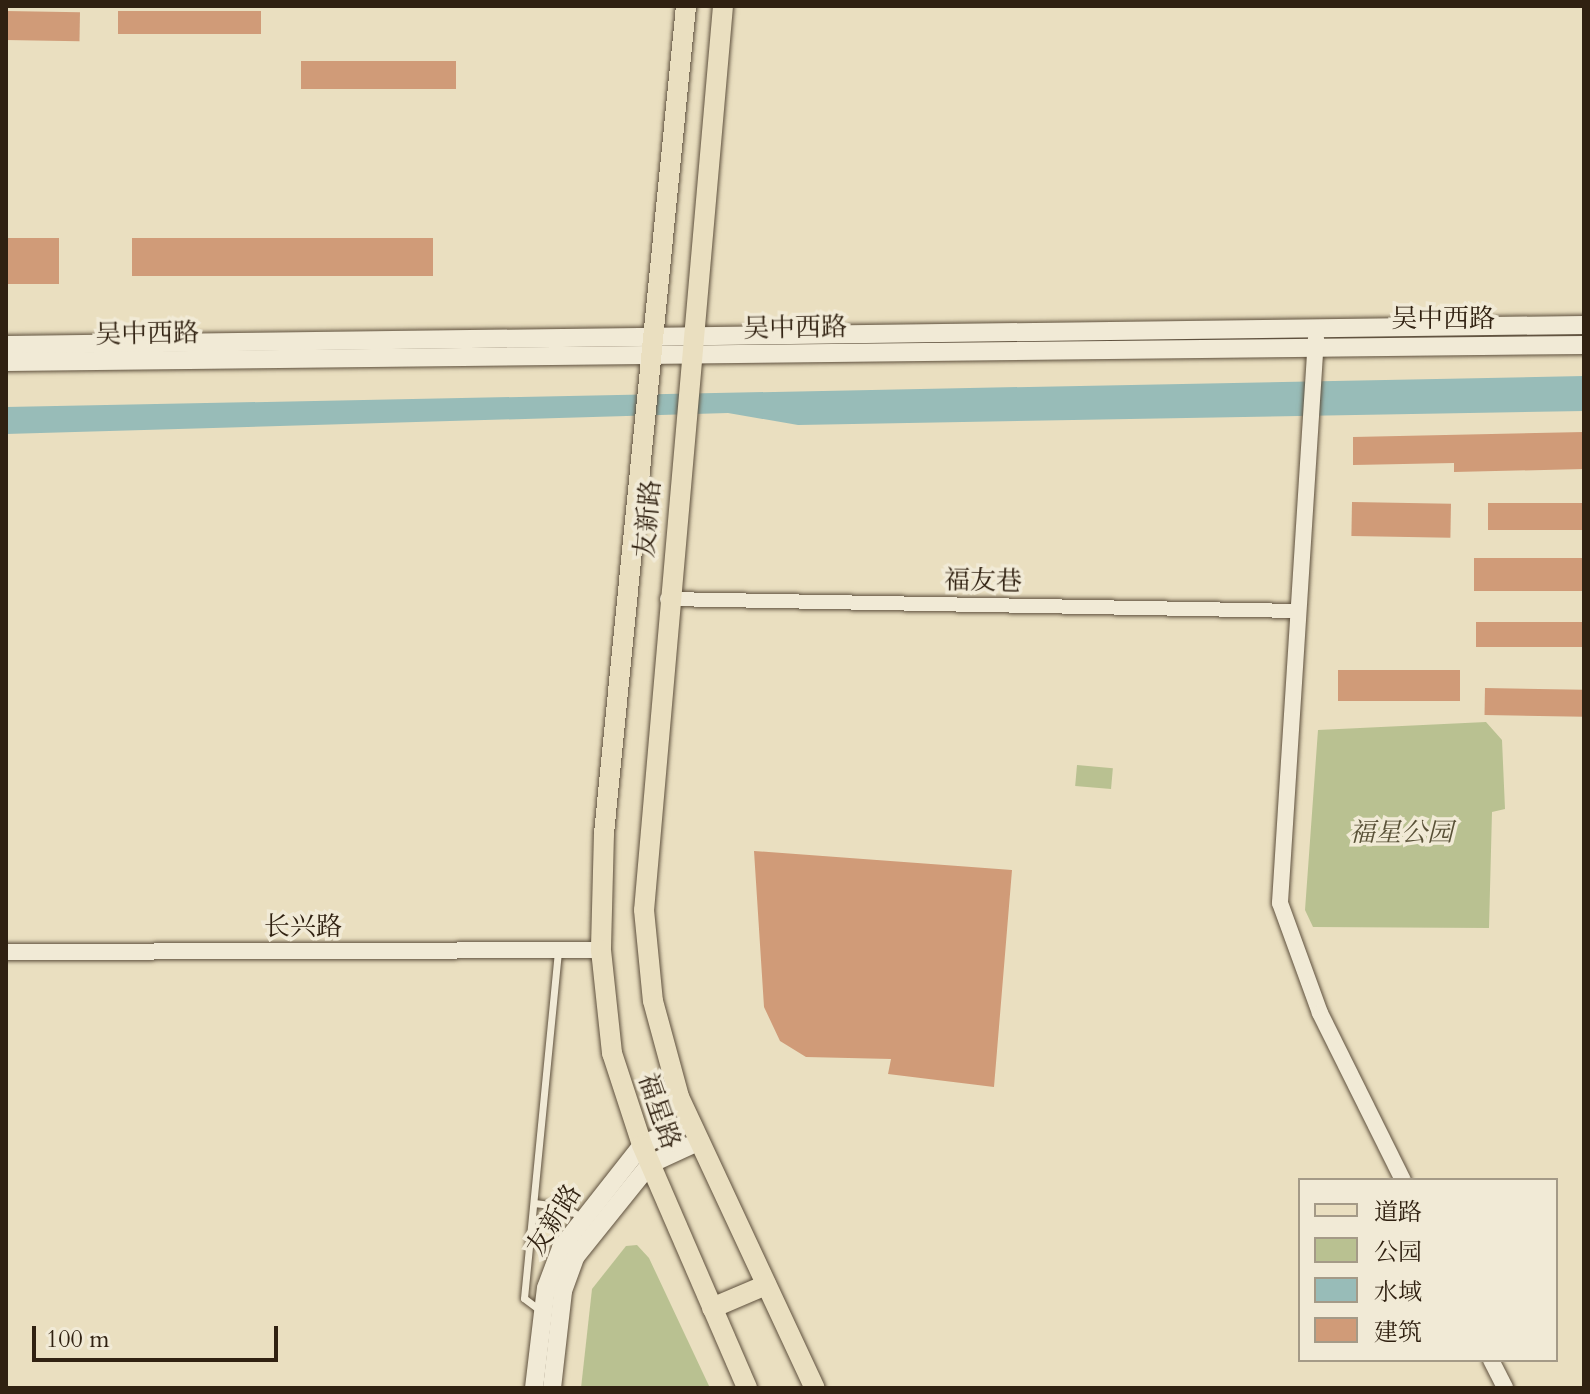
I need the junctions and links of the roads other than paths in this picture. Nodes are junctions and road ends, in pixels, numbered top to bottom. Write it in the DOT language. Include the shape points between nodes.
graph roads {
  1 [pos="686,6"];
  2 [pos="723,6"];
  3 [pos="1316,324"];
  4 [pos="1584,325"];
  5 [pos="653,344"];
  6 [pos="6,345"];
  7 [pos="691,345"];
  8 [pos="1316,345"];
  9 [pos="1584,345"];
  10 [pos="6,362"];
  11 [pos="667,599"];
  12 [pos="1298,611"];
  13 [pos="604,833"];
  14 [pos="601,950"];
  15 [pos="558,951"];
  16 [pos="6,952"];
  17 [pos="660,1036"];
  18 [pos="694,1132"];
  19 [pos="642,1145"];
  20 [pos="650,1164"];
  21 [pos="1402,1178"];
  22 [pos="534,1203"];
  23 [pos="582,1218"];
  24 [pos="766,1285"];
  25 [pos="712,1308"];
  26 [pos="543,1313"];
  27 [pos="1492,1362"];
  28 [pos="813,1384"];
  29 [pos="1504,1386"];
  30 [pos="534,1388"];
  31 [pos="552,1388"];
  32 [pos="747,1388"];
  1 -- 5 [label="main road, 友新路"];
  2 -- 7 [label="main road, 友新路"];
  3 -- 4 [label="main road, 吴中西路"];
  3 -- 7 [label="main road, 吴中西路"];
  3 -- 8 [label="street"];
  5 -- 6 [label="main road, 吴中西路"];
  5 -- 7 [label="main road, 吴中西路"];
  5 -- 10 [label="main road, 吴中西路"];
  5 -- 13 [label="main road, 友新路"];
  7 -- 8 [label="main road, 吴中西路"];
  7 -- 11 [label="main road, 友新路"];
  8 -- 9 [label="main road, 吴中西路"];
  8 -- 12 [label="street"];
  11 -- 12 [label="street, 福友巷"];
  11 -- 17 [label="main road, 友新路" via="643,878"];
  12 -- 21 [label="street" via="1280,903 1320,1013"];
  13 -- 14 [label="main road, 福星路"];
  14 -- 15 [label="street, 长兴路"];
  14 -- 19 [label="main road, 福星路" via="612,1053"];
  15 -- 16 [label="street, 长兴路"];
  15 -- 22 [label="lane"];
  17 -- 18 [label="main road, 福星路"];
  18 -- 19 [label="main road, 友新路"];
  18 -- 20 [label="main road, 友新路"];
  18 -- 24 [label="main road, 福星路"];
  19 -- 20 [label="main road, 福星路"];
  19 -- 23 [label="main road, 友新路"];
  20 -- 25 [label="main road, 福星路"];
  20 -- 31 [label="main road, 友新路" via="570,1269"];
  22 -- 23 [label="lane" via="565,1207"];
  22 -- 26 [label="lane" via="524,1298"];
  23 -- 26 [label="main road, 友新路" via="555,1261"];
  24 -- 25 [label="main road"];
  24 -- 28 [label="main road, 福星路"];
  25 -- 32 [label="main road, 福星路"];
  26 -- 30 [label="main road, 友新路"];
  27 -- 29 [label="street"];
}
